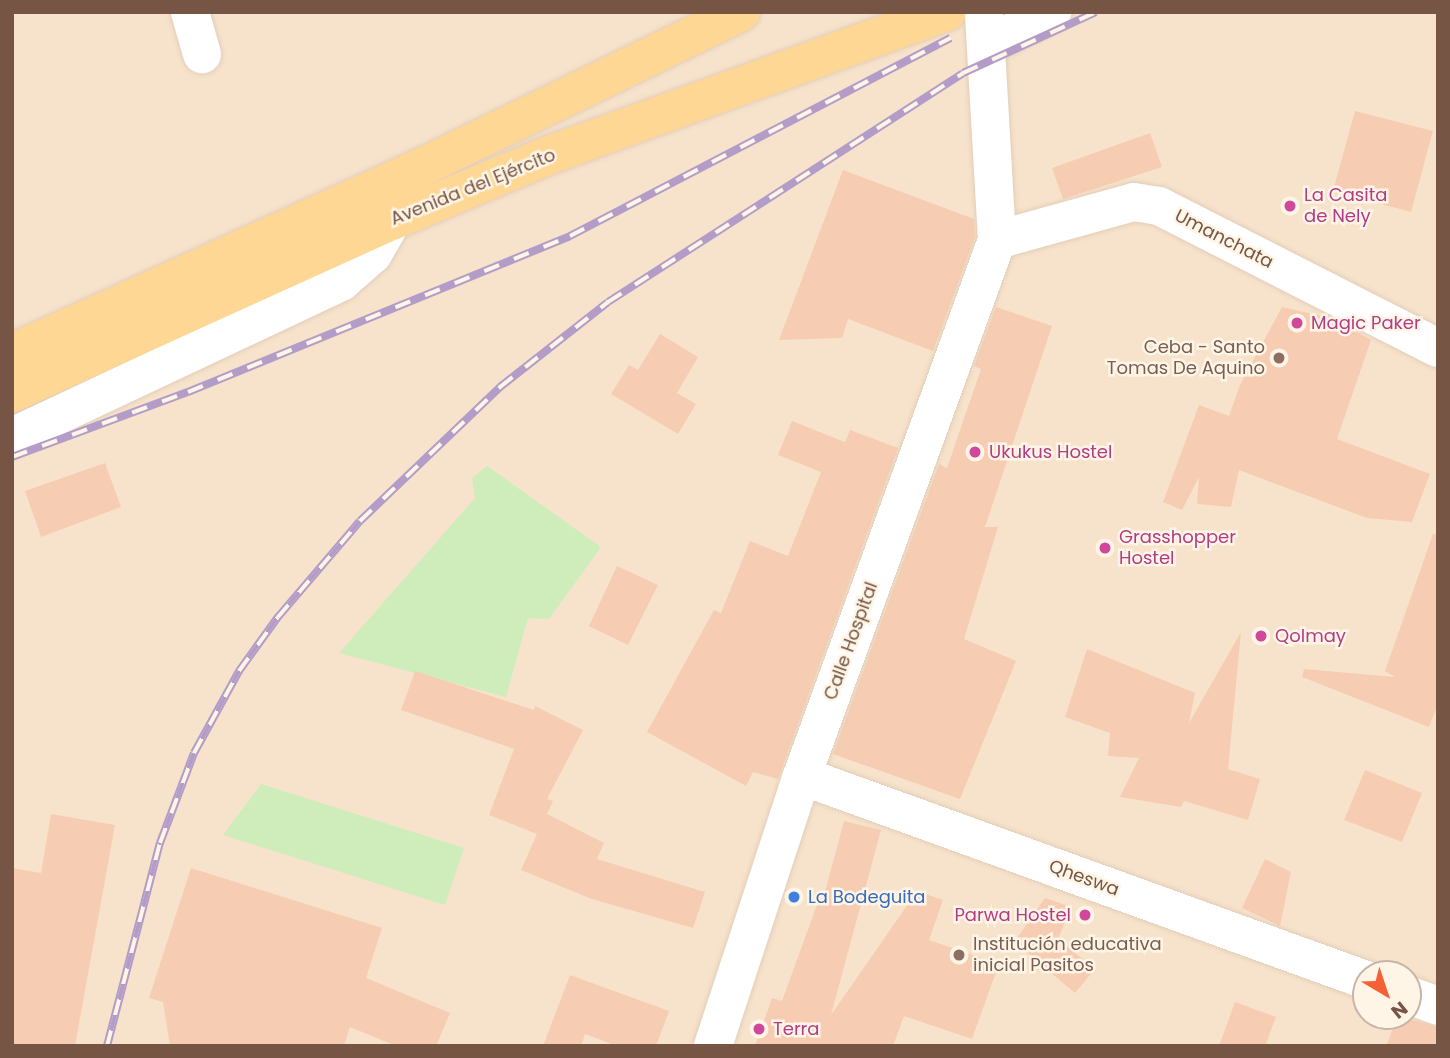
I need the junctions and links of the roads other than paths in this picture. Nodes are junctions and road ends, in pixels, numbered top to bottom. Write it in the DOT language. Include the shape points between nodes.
graph roads {
  1 [pos="190,12"];
  2 [pos="741,12"];
  3 [pos="947,12"];
  4 [pos="1052,12"];
  5 [pos="987,32"];
  6 [pos="202,54"];
  7 [pos="392,221"];
  8 [pos="997,240"];
  9 [pos="1438,348"];
  10 [pos="12,353"];
  11 [pos="12,393"];
  12 [pos="12,437"];
  13 [pos="802,776"];
  14 [pos="1352,975"];
  15 [pos="713,1046"];
  1 -- 6 [label="street"];
  2 -- 10 [label="main road, Avenida del Ejército" via="418,169"];
  3 -- 7 [label="main road, Avenida del Ejército" via="561,151"];
  4 -- 5 [label="street"];
  5 -- 8 [label="street"];
  7 -- 11 [label="main road, Avenida del Ejército"];
  7 -- 12 [label="street" via="373,254 341,282"];
  8 -- 9 [label="street, Umanchata" via="1134,202 1159,206"];
  8 -- 13 [label="street, Calle Hospital"];
  13 -- 14 [label="street, Qheswa"];
  13 -- 15 [label="street, Calle Hospital"];
}
